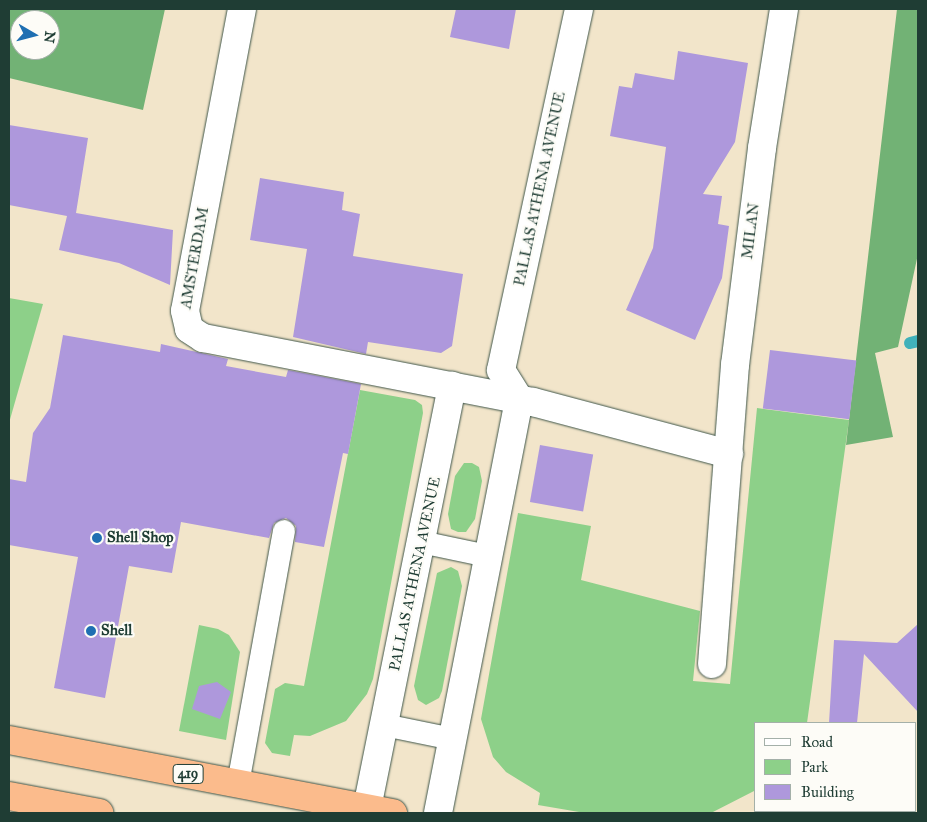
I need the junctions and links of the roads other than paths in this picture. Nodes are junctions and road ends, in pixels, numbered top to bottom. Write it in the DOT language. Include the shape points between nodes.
graph roads {
  1 [pos="242,9"];
  2 [pos="579,9"];
  3 [pos="784,9"];
  4 [pos="501,370"];
  5 [pos="452,386"];
  6 [pos="519,399"];
  7 [pos="728,454"];
  8 [pos="284,531"];
  9 [pos="421,542"];
  10 [pos="488,556"];
  11 [pos="712,664"];
  12 [pos="384,725"];
  13 [pos="452,738"];
  14 [pos="9,740"];
  15 [pos="238,784"];
  16 [pos="9,796"];
  17 [pos="65,810"];
  18 [pos="375,812"];
  19 [pos="99,813"];
  20 [pos="438,813"];
  1 -- 5 [label="street, AMSTERDAM" via="185,311 189,329 203,338"];
  2 -- 4 [label="street, PALLAS ATHENA AVENUE"];
  3 -- 7 [label="street, MILAN" via="743,292"];
  4 -- 5 [label="street"];
  4 -- 6 [label="street"];
  5 -- 6 [label="street"];
  5 -- 9 [label="street, PALLAS ATHENA AVENUE"];
  6 -- 7 [label="street"];
  6 -- 10 [label="street"];
  7 -- 11 [label="street, MILAN"];
  8 -- 15 [label="lane"];
  9 -- 10 [label="lane"];
  9 -- 12 [label="street, PALLAS ATHENA AVENUE"];
  10 -- 13 [label="street"];
  12 -- 13 [label="lane"];
  12 -- 18 [label="street, PALLAS ATHENA AVENUE"];
  13 -- 20 [label="street"];
  14 -- 15 [label="highway, 419"];
  15 -- 18 [label="highway, 419"];
  16 -- 17 [label="highway"];
  17 -- 19 [label="highway"];
}
